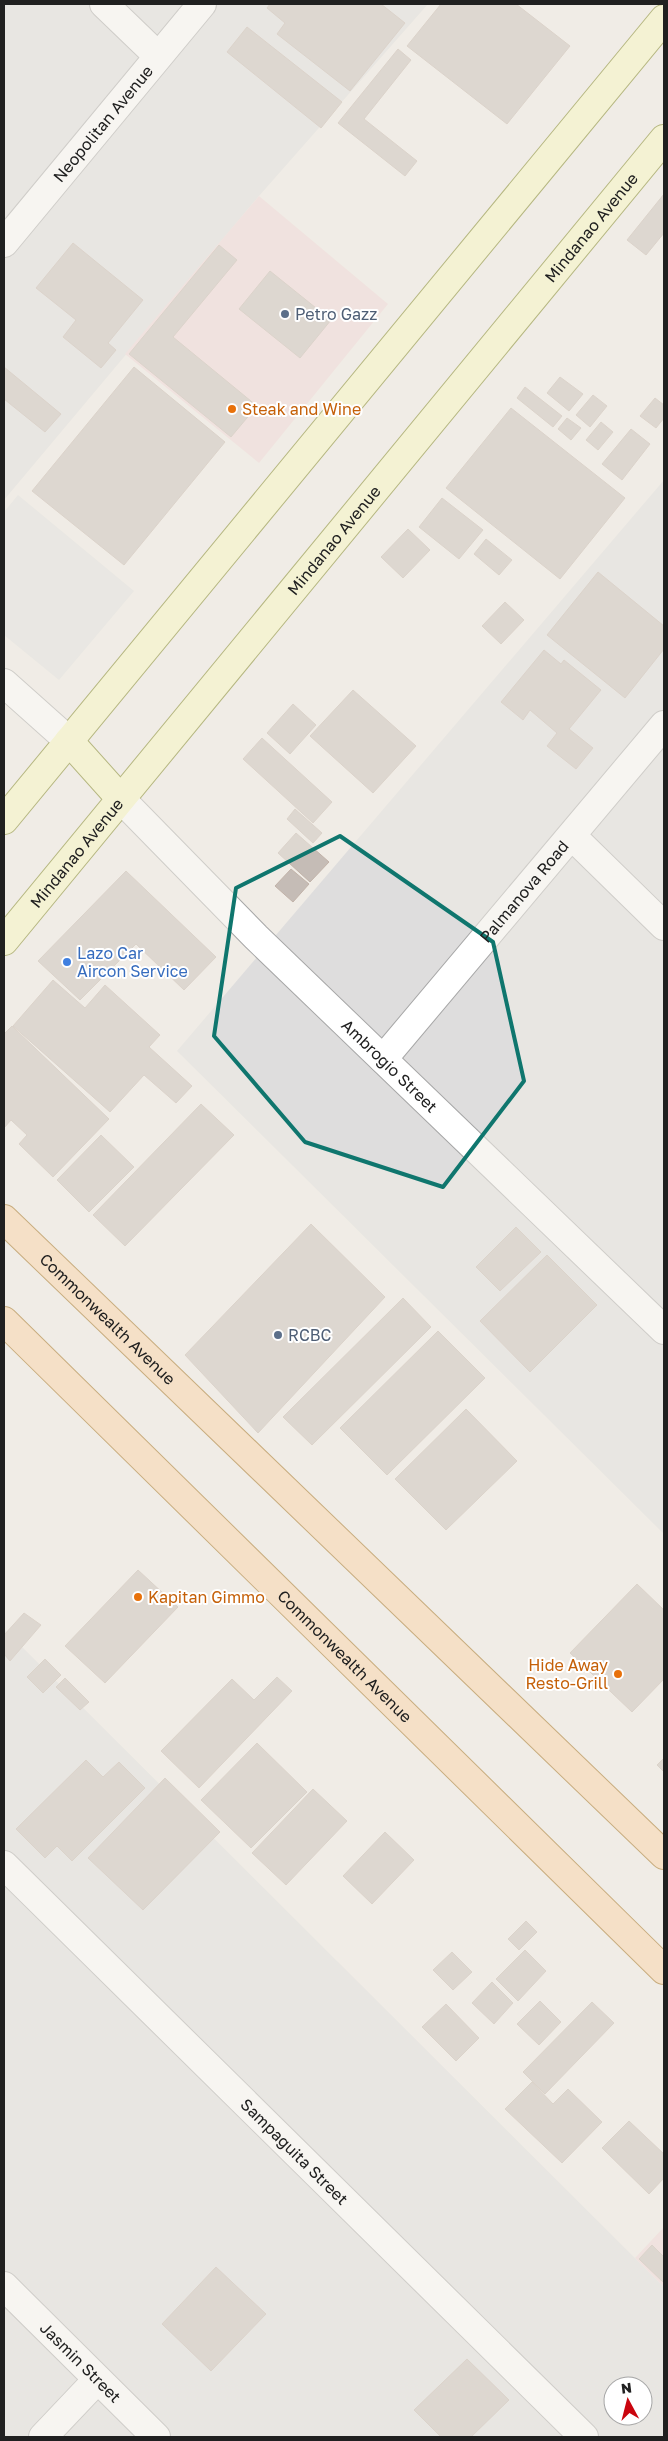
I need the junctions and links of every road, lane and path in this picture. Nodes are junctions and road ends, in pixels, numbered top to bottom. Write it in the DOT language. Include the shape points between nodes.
graph roads {
  1 [pos="104,4"];
  2 [pos="202,4"];
  3 [pos="664,19"];
  4 [pos="158,56"];
  5 [pos="664,139"];
  6 [pos="4,243"];
  7 [pos="4,683"];
  8 [pos="664,725"];
  9 [pos="69,741"];
  10 [pos="120,798"];
  11 [pos="4,820"];
  12 [pos="572,836"];
  13 [pos="664,926"];
  14 [pos="4,941"];
  15 [pos="383,1059"];
  16 [pos="4,1219"];
  17 [pos="4,1321"];
  18 [pos="664,1330"];
  19 [pos="664,1855"];
  20 [pos="4,1865"];
  21 [pos="664,1970"];
  22 [pos="4,2286"];
  23 [pos="97,2380"];
  24 [pos="43,2437"];
  25 [pos="156,2437"];
  26 [pos="584,2437"];
  1 -- 4 [label="street"];
  2 -- 4 [label="street, Neopolitan Avenue"];
  3 -- 9 [label="main road"];
  4 -- 6 [label="street, Neopolitan Avenue"];
  5 -- 10 [label="main road, Mindanao Avenue"];
  7 -- 9 [label="street"];
  8 -- 12 [label="street, Palmanova Road"];
  9 -- 10 [label="main road"];
  9 -- 11 [label="main road"];
  10 -- 14 [label="main road, Mindanao Avenue"];
  10 -- 15 [label="street, Ambrogio Street" via="256,937"];
  12 -- 13 [label="street"];
  12 -- 15 [label="street, Palmanova Road"];
  15 -- 18 [label="street, Ambrogio Street"];
  16 -- 19 [label="main road, Commonwealth Avenue"];
  17 -- 21 [label="main road, Commonwealth Avenue"];
  20 -- 26 [label="street, Sampaguita Street"];
  22 -- 23 [label="street, Jasmin Street"];
  23 -- 24 [label="street"];
  23 -- 25 [label="street, Jasmin Street"];
}
